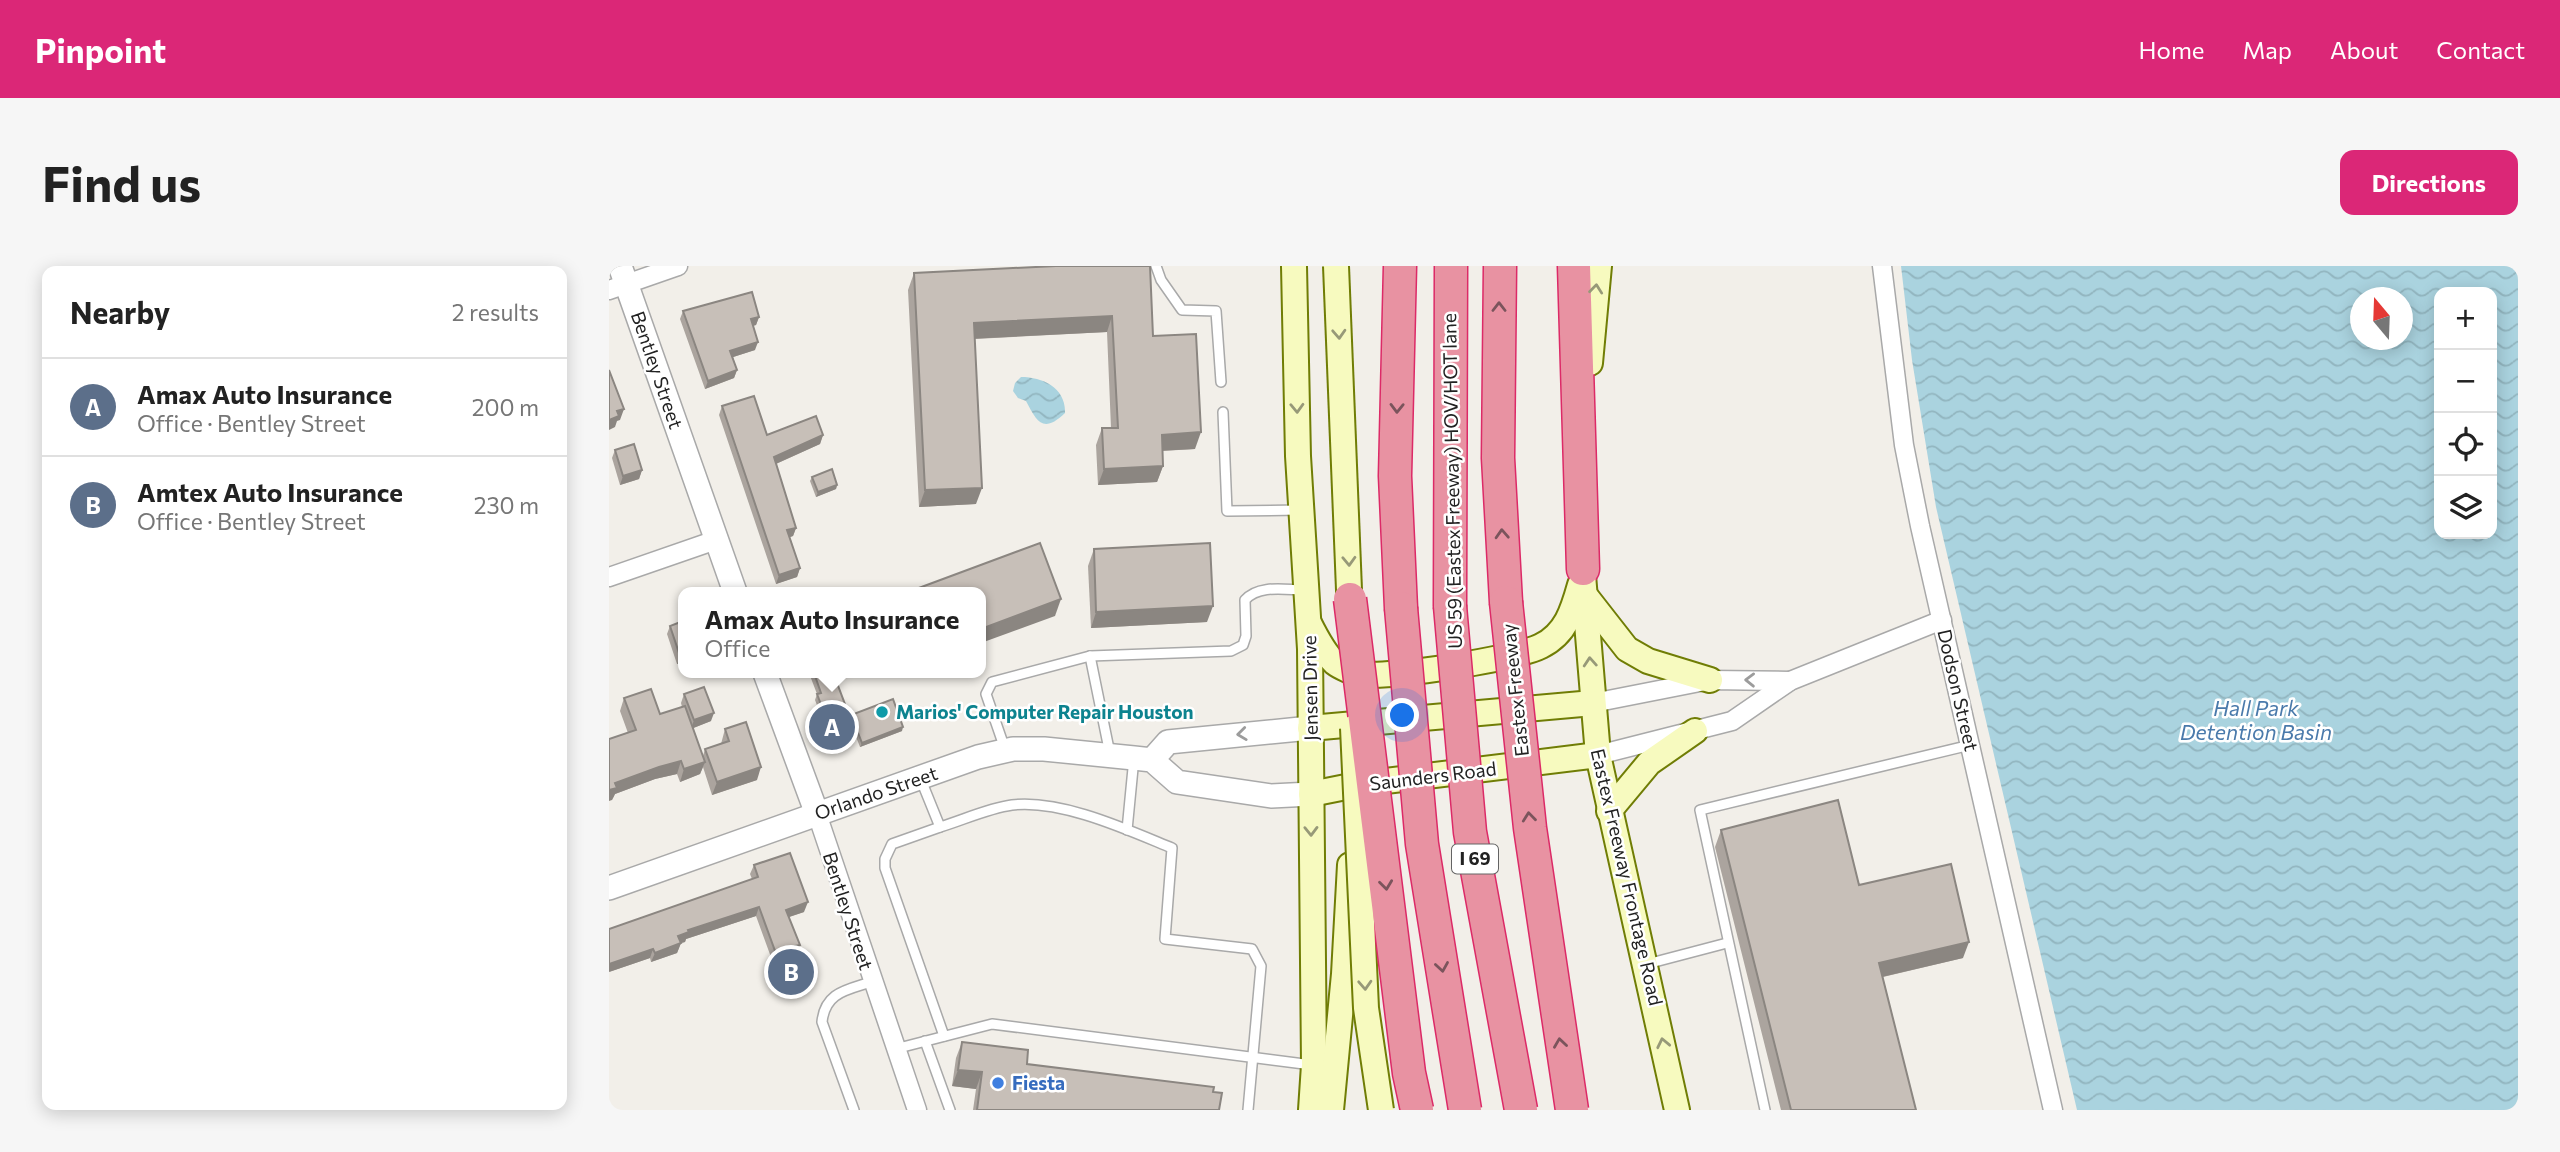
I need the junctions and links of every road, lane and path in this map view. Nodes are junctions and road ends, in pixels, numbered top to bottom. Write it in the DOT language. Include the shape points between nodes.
graph roads {
  1 [pos="678,266"];
  2 [pos="1156,266"];
  3 [pos="1294,266"];
  4 [pos="1336,266"];
  5 [pos="1400,266"];
  6 [pos="1451,266"];
  7 [pos="1500,266"];
  8 [pos="1574,266"];
  9 [pos="1599,266"];
  10 [pos="1882,266"];
  11 [pos="619,280"];
  12 [pos="1221,382"];
  13 [pos="1223,412"];
  14 [pos="1302,509"];
  15 [pos="716,540"];
  16 [pos="609,577"];
  17 [pos="1583,579"];
  18 [pos="733,587"];
  19 [pos="1307,590"];
  20 [pos="1350,598"];
  21 [pos="1942,620"];
  22 [pos="1308,622"];
  23 [pos="1090,656"];
  24 [pos="767,678"];
  25 [pos="1710,680"];
  26 [pos="1790,681"];
  27 [pos="1593,703"];
  28 [pos="1310,728"];
  29 [pos="1695,730"];
  30 [pos="1970,744"];
  31 [pos="1006,751"];
  32 [pos="1598,755"];
  33 [pos="1110,756"];
  34 [pos="1143,759"];
  35 [pos="920,778"];
  36 [pos="1361,785"];
  37 [pos="1311,794"];
  38 [pos="1609,811"];
  39 [pos="817,814"];
  40 [pos="940,827"];
  41 [pos="1127,830"];
  42 [pos="609,888"];
  43 [pos="1727,943"];
  44 [pos="1646,964"];
  45 [pos="871,982"];
  46 [pos="944,1036"];
  47 [pos="925,1041"];
  48 [pos="895,1049"];
  49 [pos="1254,1057"];
  50 [pos="1314,1065"];
  51 [pos="854,1110"];
  52 [pos="917,1110"];
  53 [pos="950,1110"];
  54 [pos="1248,1110"];
  55 [pos="1311,1110"];
  56 [pos="1331,1110"];
  57 [pos="1381,1110"];
  58 [pos="1417,1110"];
  59 [pos="1465,1110"];
  60 [pos="1521,1110"];
  61 [pos="1572,1110"];
  62 [pos="1677,1110"];
  63 [pos="1765,1110"];
  64 [pos="2053,1110"];
  1 -- 11 [label="street"];
  2 -- 12 [label="lane" via="1182,310 1216,311"];
  3 -- 14 [label="main road, Jensen Drive, one-way"];
  4 -- 20 [label="main road, one-way, bridge"];
  5 -- 59 [label="highway, I 69, one-way, bridge" via="1395,476 1401,608 1422,844"];
  6 -- 60 [label="highway, US 59 (Eastex Freeway) HOV/HOT lane / I 69, bridge" via="1450,606 1469,832"];
  61 -- 7 [label="highway, Eastex Freeway, one-way, bridge" via="1529,828 1506,602 1498,458"];
  8 -- 17 [label="highway"];
  17 -- 9 [label="main road, Eastex Freeway Frontage Road, one-way" via="1591,335"];
  10 -- 21 [label="street, Dodson Street" via="1904,444"];
  11 -- 15 [label="street, Bentley Street"];
  13 -- 14 [label="lane" via="1227,511"];
  14 -- 19 [label="main road, Jensen Drive"];
  15 -- 16 [label="street"];
  15 -- 18 [label="street, Bentley Street"];
  17 -- 22 [label="main road" via="1560,632 1541,646 1409,672 1360,674 1336,664"];
  17 -- 25 [label="main road" via="1627,649 1647,661"];
  27 -- 17 [label="main road, Eastex Freeway Frontage Road, one-way"];
  19 -- 22 [label="main road, Jensen Drive"];
  19 -- 23 [label="lane" via="1251,593 1245,600 1243,645 1231,651"];
  20 -- 57 [label="main road, one-way, bridge" via="1365,995"];
  20 -- 58 [label="highway, one-way, bridge"];
  21 -- 26 [label="street, Saunders Road"];
  21 -- 30 [label="street, Dodson Street"];
  22 -- 28 [label="main road, Jensen Drive"];
  23 -- 31 [label="lane" via="992,682 986,694"];
  23 -- 33 [label="lane"];
  24 -- 39 [label="street, Bentley Street"];
  26 -- 25 [label="street, Saunders Road, one-way"];
  25 -- 27 [label="street, Saunders Road"];
  26 -- 29 [label="street, Saunders Road" via="1732,721"];
  27 -- 28 [label="main road, Saunders Road"];
  27 -- 32 [label="main road, Eastex Freeway Frontage Road"];
  28 -- 34 [label="street, one-way" via="1168,742"];
  28 -- 37 [label="main road, Jensen Drive"];
  29 -- 32 [label="street, Saunders Road"];
  29 -- 38 [label="main road" via="1649,763"];
  30 -- 43 [label="lane" via="1700,810"];
  30 -- 64 [label="street, Dodson Street"];
  31 -- 33 [label="street, Orlando Street" via="1044,749"];
  31 -- 35 [label="street, Orlando Street"];
  32 -- 36 [label="main road, Saunders Road"];
  32 -- 38 [label="main road, Eastex Freeway Frontage Road"];
  33 -- 34 [label="street, Orlando Street"];
  34 -- 37 [label="street" via="1177,782 1271,796"];
  34 -- 41 [label="lane"];
  35 -- 39 [label="street, Orlando Street"];
  35 -- 40 [label="lane"];
  36 -- 37 [label="main road, Saunders Road"];
  36 -- 56 [label="main road" via="1352,843"];
  37 -- 50 [label="main road, Jensen Drive, one-way"];
  38 -- 44 [label="main road, Eastex Freeway Frontage Road"];
  39 -- 42 [label="street, Orlando Street"];
  39 -- 45 [label="street, Bentley Street"];
  40 -- 41 [label="lane" via="1012,806 1054,809"];
  40 -- 46 [label="lane" via="892,844 885,868"];
  41 -- 49 [label="lane" via="1172,848 1165,939 1252,949 1261,966"];
  43 -- 44 [label="lane"];
  43 -- 63 [label="lane"];
  62 -- 44 [label="main road, Eastex Freeway Frontage Road, one-way"];
  45 -- 48 [label="street, Bentley Street"];
  45 -- 51 [label="lane" via="831,996 822,1021"];
  46 -- 47 [label="lane"];
  46 -- 49 [label="lane" via="992,1024"];
  47 -- 48 [label="lane"];
  47 -- 53 [label="lane"];
  48 -- 52 [label="street, Bentley Street"];
  49 -- 50 [label="lane"];
  49 -- 54 [label="lane"];
  50 -- 55 [label="main road, Jensen Drive"];
}
